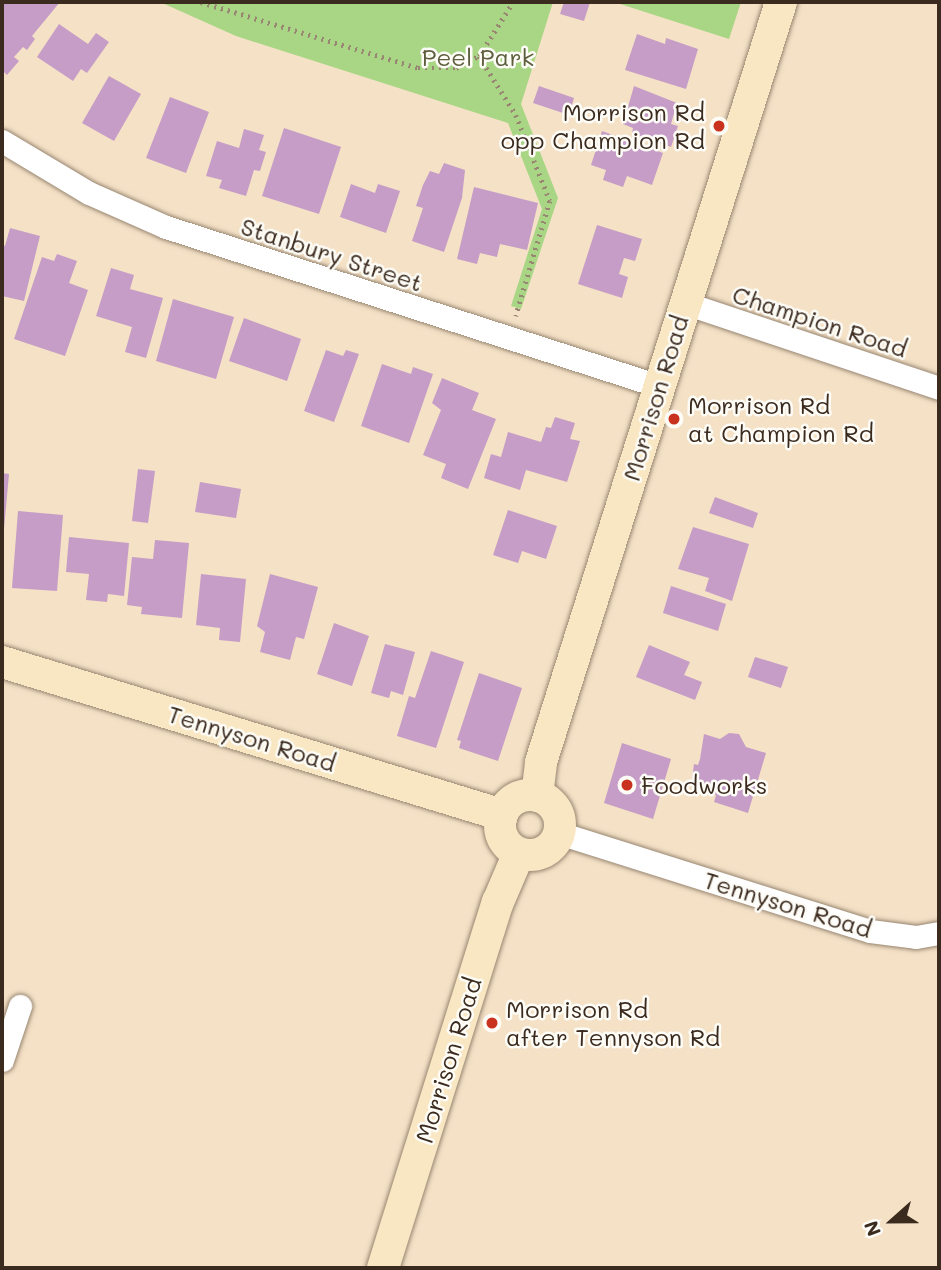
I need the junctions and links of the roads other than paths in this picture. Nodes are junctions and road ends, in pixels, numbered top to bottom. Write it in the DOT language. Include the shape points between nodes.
graph roads {
  1 [pos="781,2"];
  2 [pos="2,141"];
  3 [pos="685,303"];
  4 [pos="659,387"];
  5 [pos="939,388"];
  6 [pos="2,662"];
  7 [pos="537,796"];
  8 [pos="502,815"];
  9 [pos="559,833"];
  10 [pos="519,853"];
  11 [pos="939,933"];
  12 [pos="20,1006"];
  13 [pos="2,1060"];
  14 [pos="383,1268"];
  1 -- 3 [label="street, Morrison Road"];
  2 -- 4 [label="street, Stanbury Street" via="89,193 166,227"];
  3 -- 4 [label="street, Morrison Road"];
  3 -- 5 [label="street, Champion Road"];
  4 -- 7 [label="street, Morrison Road" via="541,762"];
  6 -- 8 [label="street, Tennyson Road"];
  7 -- 8 [label="street" via="512,801"];
  7 -- 9 [label="street" via="558,814"];
  8 -- 10 [label="street" via="505,842"];
  9 -- 10 [label="street" via="544,852"];
  9 -- 11 [label="street, Tennyson Road" via="870,930 916,937"];
  10 -- 14 [label="street, Morrison Road" via="498,902"];
  12 -- 13 [label="street"];
}
